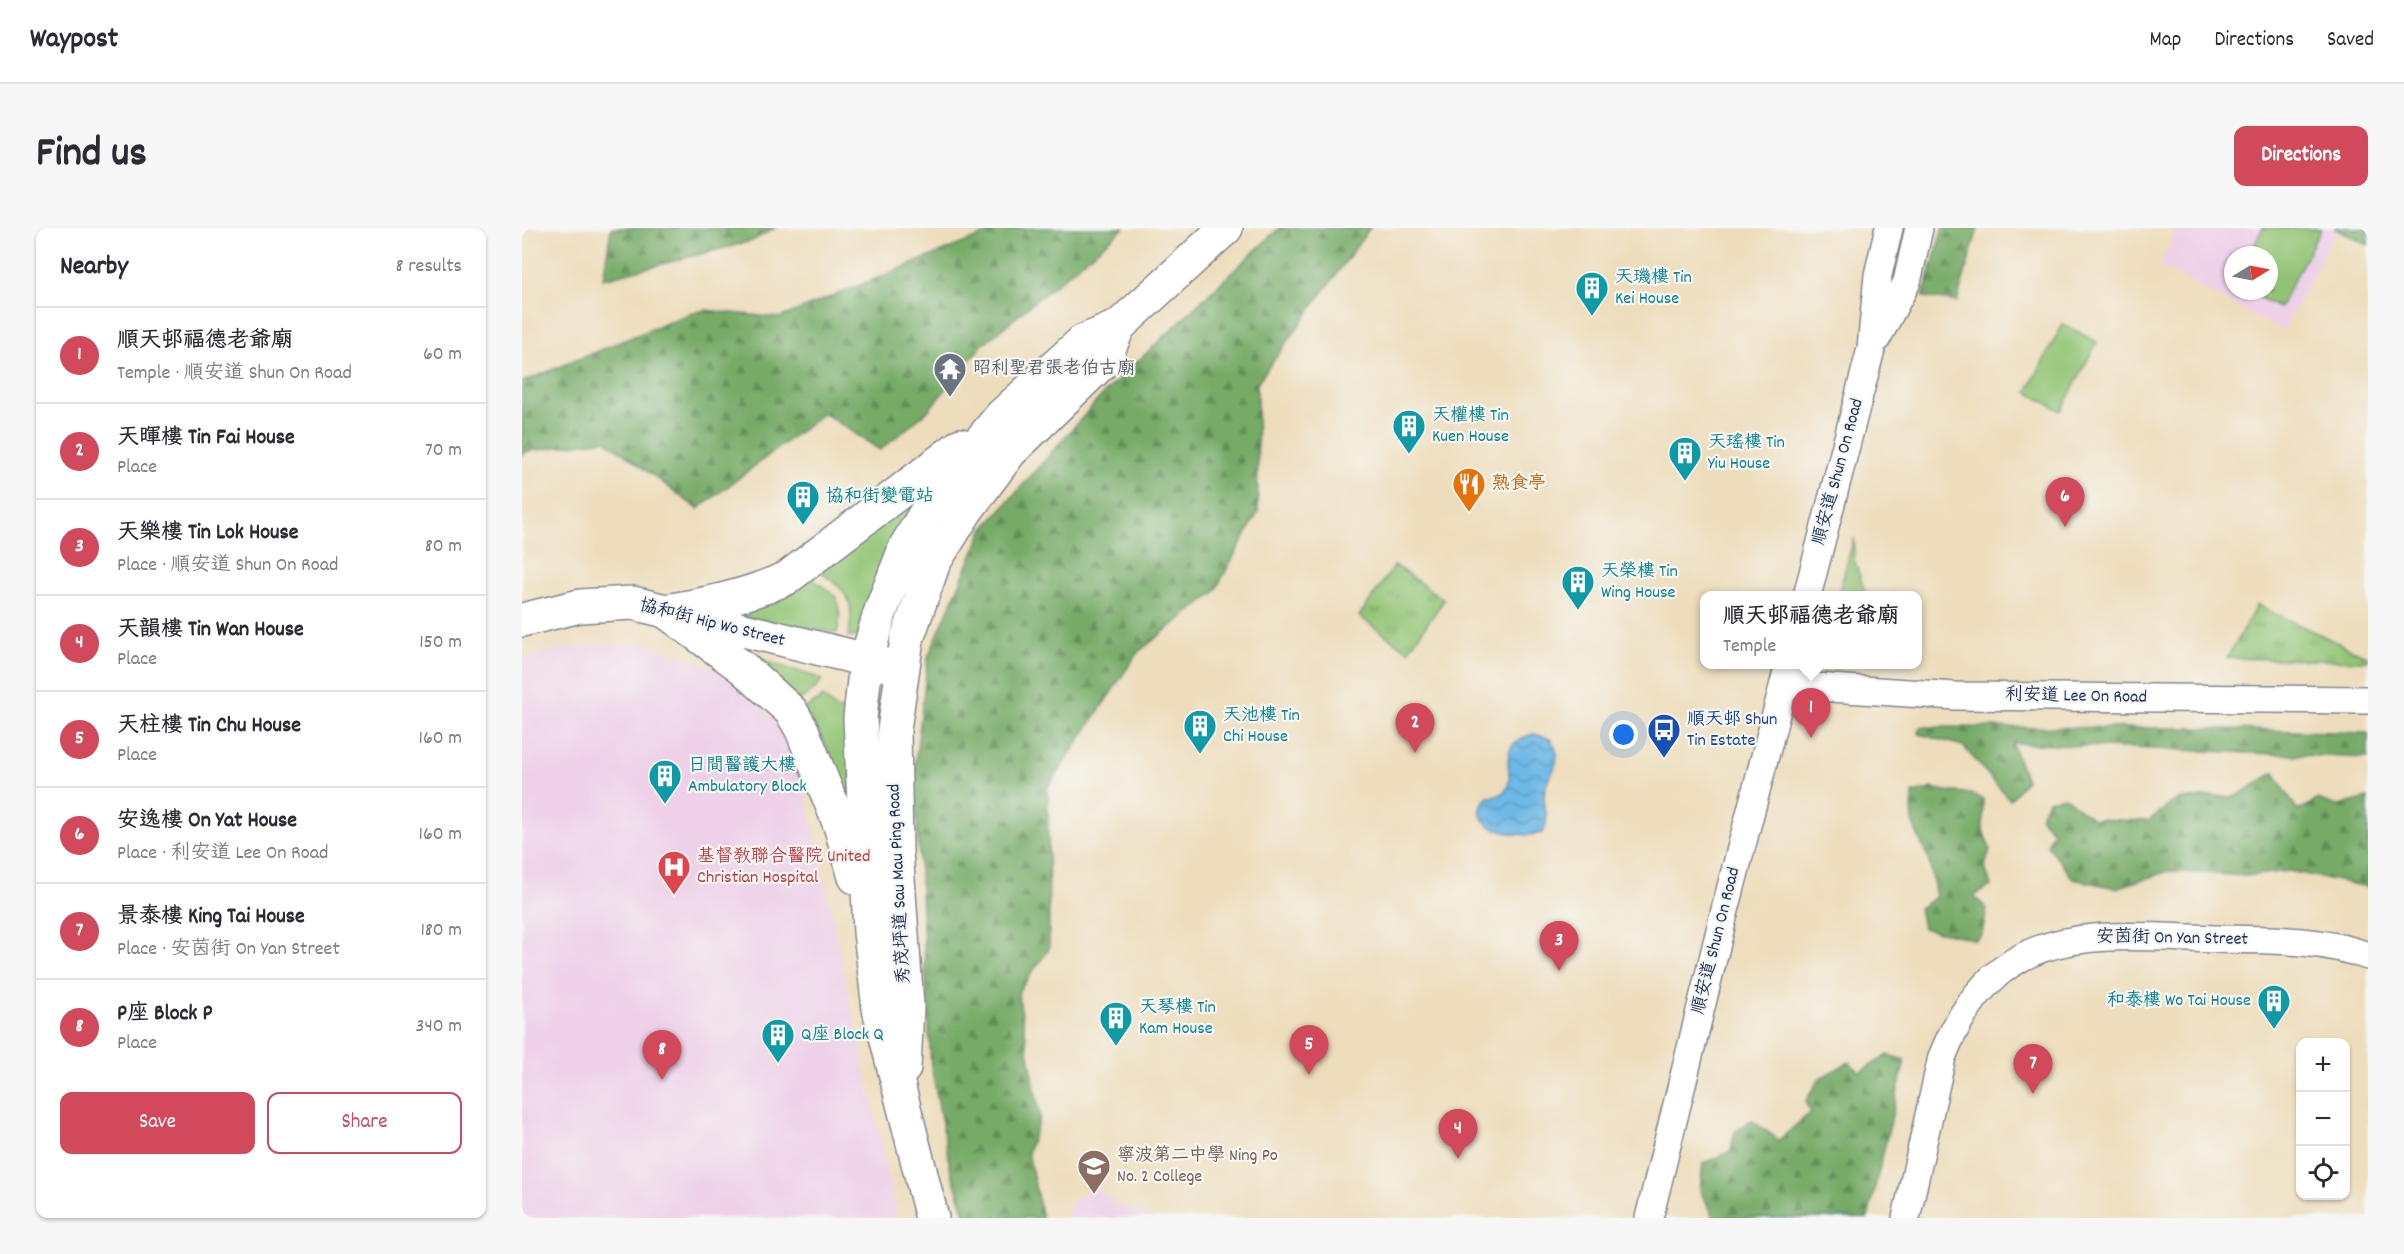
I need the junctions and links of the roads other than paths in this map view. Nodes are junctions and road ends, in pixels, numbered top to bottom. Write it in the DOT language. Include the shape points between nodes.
graph roads {
  1 [pos="1226,228"];
  2 [pos="1889,228"];
  3 [pos="1919,228"];
  4 [pos="1119,326"];
  5 [pos="1870,349"];
  6 [pos="1001,416"];
  7 [pos="1807,591"];
  8 [pos="665,611"];
  9 [pos="522,620"];
  10 [pos="866,661"];
  11 [pos="901,668"];
  12 [pos="1786,675"];
  13 [pos="2368,700"];
  14 [pos="870,932"];
  15 [pos="2368,956"];
  16 [pos="903,1100"];
  17 [pos="932,1218"];
  18 [pos="1649,1218"];
  19 [pos="1906,1218"];
  1 -- 4 [label="main road"];
  2 -- 5 [label="street, 順安道 Shun On Road" via="1878,275"];
  3 -- 5 [label="street, 順安道 Shun On Road" via="1907,282"];
  4 -- 6 [label="main road" via="1082,342"];
  4 -- 11 [label="main road, 秀茂坪道 Sau Mau Ping Road" via="1102,362 1010,452 948,537 919,601"];
  5 -- 7 [label="street, 順安道 Shun On Road"];
  6 -- 8 [label="main road" via="787,578 725,601"];
  6 -- 10 [label="main road, 秀茂坪道 Sau Mau Ping Road" via="944,488 906,546"];
  8 -- 9 [label="main road, 協和街 Hip Wo Street" via="633,603 580,606"];
  8 -- 10 [label="main road, 協和街 Hip Wo Street"];
  8 -- 14 [label="main road" via="743,668 790,711 802,730 840,825"];
  10 -- 11 [label="main road, 協和街 Hip Wo Street"];
  10 -- 14 [label="main road, 秀茂坪道 Sau Mau Ping Road" via="860,718"];
  11 -- 16 [label="main road, 秀茂坪道 Sau Mau Ping Road" via="894,730 896,851 907,1006"];
  12 -- 13 [label="street, 利安道 Lee On Road" via="1955,696"];
  12 -- 18 [label="street, 順安道 Shun On Road"];
  14 -- 16 [label="main road, 秀茂坪道 Sau Mau Ping Road" via="879,1009"];
  15 -- 19 [label="street, 安茵街 On Yan Street" via="2301,943 2117,936 2051,944 2020,958 1982,988 1950,1037 1942,1057"];
  16 -- 17 [label="main road, 秀茂坪道 Sau Mau Ping Road"];
}
